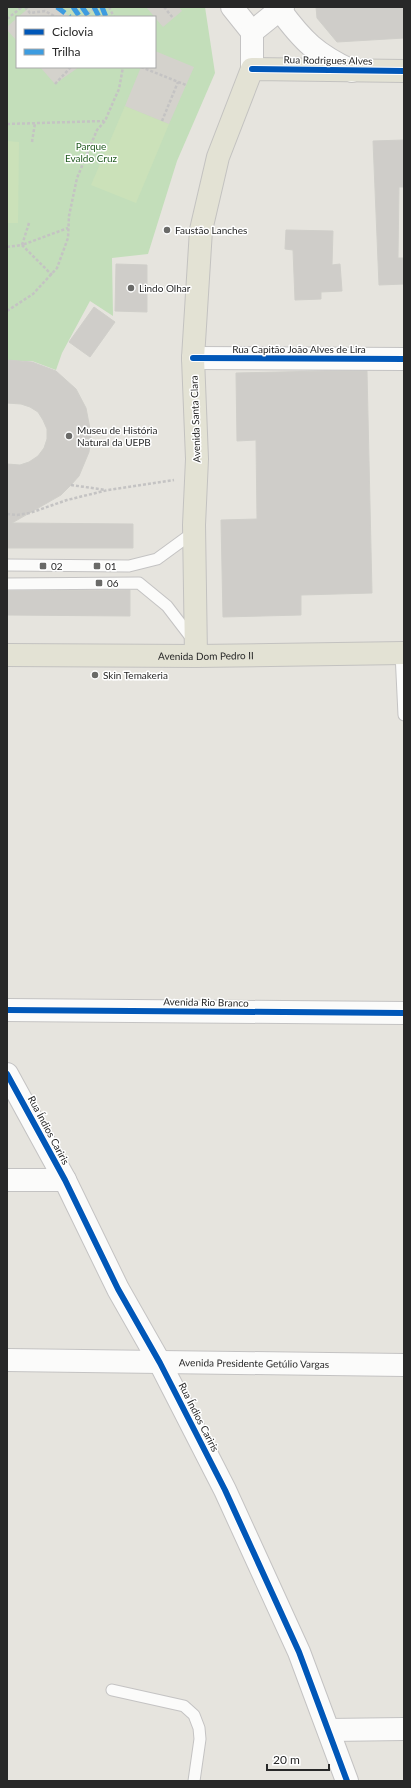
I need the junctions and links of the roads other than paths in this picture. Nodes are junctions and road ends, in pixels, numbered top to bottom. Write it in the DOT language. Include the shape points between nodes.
graph roads {
  1 [pos="232,7"];
  2 [pos="282,8"];
  3 [pos="252,32"];
  4 [pos="252,69"];
  5 [pos="352,71"];
  6 [pos="404,71"];
  7 [pos="193,358"];
  8 [pos="404,359"];
  9 [pos="194,532"];
  10 [pos="7,565"];
  11 [pos="7,584"];
  12 [pos="196,650"];
  13 [pos="402,653"];
  14 [pos="7,655"];
  15 [pos="404,715"];
  16 [pos="7,1010"];
  17 [pos="404,1013"];
  18 [pos="7,1074"];
  19 [pos="7,1180"];
  20 [pos="65,1180"];
  21 [pos="7,1360"];
  22 [pos="160,1363"];
  23 [pos="404,1365"];
  24 [pos="112,1690"];
  25 [pos="404,1729"];
  26 [pos="329,1730"];
  27 [pos="194,1781"];
  28 [pos="347,1781"];
  1 -- 3 [label="street"];
  2 -- 3 [label="street"];
  2 -- 5 [label="street" via="296,32 307,44 323,56"];
  3 -- 4 [label="street"];
  4 -- 5 [label="main road, Rua Rodrigues Alves"];
  4 -- 7 [label="main road, Avenida Santa Clara" via="218,157 201,230"];
  5 -- 6 [label="main road, Rua Rodrigues Alves"];
  7 -- 8 [label="street, Rua Capitão João Alves de Lira"];
  7 -- 9 [label="main road, Avenida Santa Clara" via="197,459"];
  9 -- 10 [label="lane" via="157,559 129,566"];
  9 -- 12 [label="main road, Avenida Santa Clara"];
  11 -- 12 [label="lane" via="139,583 167,606"];
  12 -- 13 [label="main road, Avenida Dom Pedro II"];
  12 -- 14 [label="main road, Avenida Dom Pedro II"];
  13 -- 15 [label="lane"];
  16 -- 17 [label="street, Avenida Rio Branco"];
  18 -- 20 [label="street, Rua Índios Cariris"];
  19 -- 20 [label="street"];
  20 -- 22 [label="street, Rua Índios Cariris" via="118,1289"];
  21 -- 22 [label="street, Avenida Presidente Getúlio Vargas"];
  22 -- 23 [label="street, Avenida Presidente Getúlio Vargas"];
  22 -- 26 [label="street, Rua Índios Cariris" via="225,1490 299,1652"];
  24 -- 27 [label="lane" via="184,1706 194,1715 200,1739"];
  25 -- 26 [label="street"];
  26 -- 28 [label="street, Rua Índios Cariris"];
}
